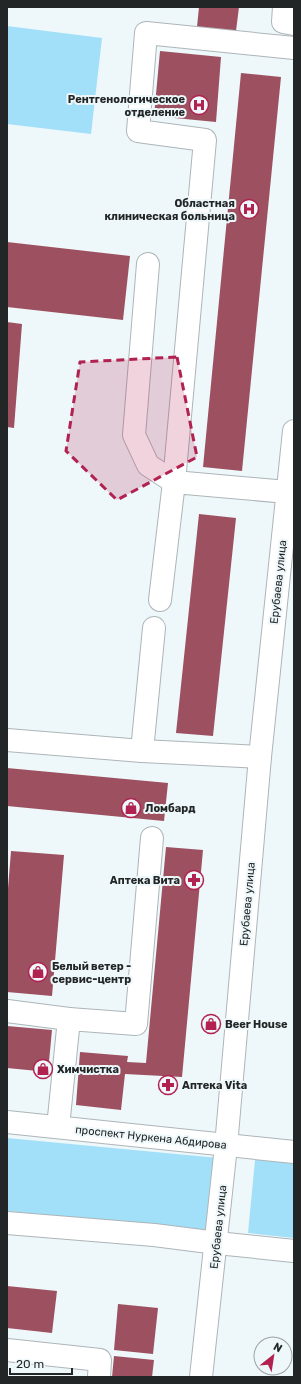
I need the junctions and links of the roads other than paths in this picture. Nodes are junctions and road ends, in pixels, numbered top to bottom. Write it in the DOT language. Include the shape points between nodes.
graph roads {
  1 [pos="284,7"];
  2 [pos="294,24"];
  3 [pos="294,48"];
  4 [pos="148,264"];
  5 [pos="294,431"];
  6 [pos="174,482"];
  7 [pos="288,492"];
  8 [pos="160,600"];
  9 [pos="154,628"];
  10 [pos="7,740"];
  11 [pos="142,751"];
  12 [pos="260,757"];
  13 [pos="152,838"];
  14 [pos="7,1011"];
  15 [pos="69,1019"];
  16 [pos="7,1122"];
  17 [pos="58,1127"];
  18 [pos="226,1146"];
  19 [pos="294,1152"];
  20 [pos="7,1223"];
  21 [pos="217,1243"];
  22 [pos="294,1251"];
  23 [pos="7,1350"];
  24 [pos="99,1377"];
  25 [pos="202,1377"];
  1 -- 2 [label="main road" via="283,22"];
  3 -- 6 [label="main road" via="146,33 138,131 205,140"];
  4 -- 6 [label="main road" via="134,435 148,465"];
  5 -- 7 [label="main road, Ерубаева улица"];
  6 -- 7 [label="main road"];
  6 -- 8 [label="main road"];
  7 -- 12 [label="main road, Ерубаева улица"];
  9 -- 11 [label="main road"];
  10 -- 11 [label="main road"];
  11 -- 12 [label="main road"];
  12 -- 18 [label="main road, Ерубаева улица"];
  13 -- 15 [label="main road" via="136,1024"];
  14 -- 15 [label="main road"];
  15 -- 17 [label="main road"];
  16 -- 17 [label="main road, проспект Нуркена Абдирова"];
  17 -- 18 [label="main road, проспект Нуркена Абдирова"];
  18 -- 19 [label="main road, проспект Нуркена Абдирова"];
  18 -- 21 [label="main road, Ерубаева улица"];
  20 -- 21 [label="main road"];
  21 -- 22 [label="main road"];
  21 -- 25 [label="main road, Ерубаева улица"];
  23 -- 24 [label="main road" via="100,1360"];
}
